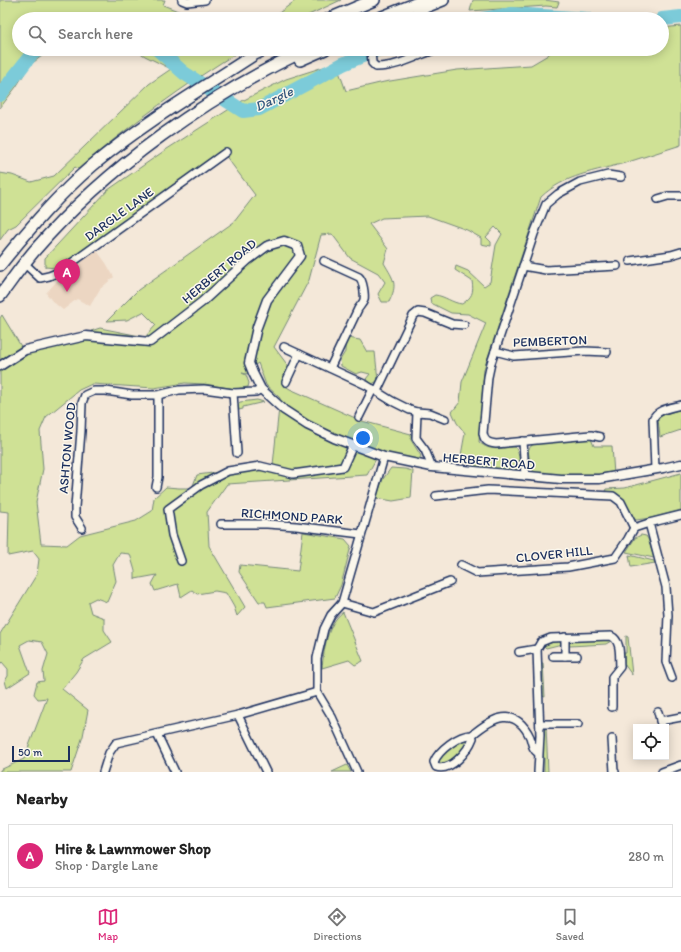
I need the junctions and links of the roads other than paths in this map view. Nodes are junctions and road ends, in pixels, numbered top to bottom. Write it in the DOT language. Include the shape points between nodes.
graph roads {
  1 [pos="182,0"];
  2 [pos="204,0"];
  3 [pos="374,0"];
  4 [pos="425,0"];
  5 [pos="443,0"];
  6 [pos="346,12"];
  7 [pos="395,12"];
  8 [pos="413,12"];
  9 [pos="254,56"];
  10 [pos="293,56"];
  11 [pos="310,56"];
  12 [pos="371,56"];
  13 [pos="418,56"];
  14 [pos="250,80"];
  15 [pos="226,152"];
  16 [pos="621,177"];
  17 [pos="681,196"];
  18 [pos="658,199"];
  19 [pos="36,220"];
  20 [pos="681,252"];
  21 [pos="0,253"];
  22 [pos="324,261"];
  23 [pos="630,261"];
  24 [pos="24,263"];
  25 [pos="0,265"];
  26 [pos="523,266"];
  27 [pos="617,266"];
  28 [pos="0,296"];
  29 [pos="464,326"];
  30 [pos="284,347"];
  31 [pos="495,351"];
  32 [pos="607,352"];
  33 [pos="299,354"];
  34 [pos="0,366"];
  35 [pos="330,368"];
  36 [pos="286,382"];
  37 [pos="261,389"];
  38 [pos="375,390"];
  39 [pos="233,393"];
  40 [pos="158,394"];
  41 [pos="681,405"];
  42 [pos="417,412"];
  43 [pos="359,417"];
  44 [pos="445,419"];
  45 [pos="600,437"];
  46 [pos="523,441"];
  47 [pos="353,445"];
  48 [pos="237,453"];
  49 [pos="384,457"];
  50 [pos="681,464"];
  51 [pos="432,467"];
  52 [pos="655,469"];
  53 [pos="525,476"];
  54 [pos="156,487"];
  55 [pos="436,496"];
  56 [pos="681,515"];
  57 [pos="649,522"];
  58 [pos="221,524"];
  59 [pos="82,528"];
  60 [pos="634,528"];
  61 [pos="361,534"];
  62 [pos="181,562"];
  63 [pos="461,565"];
  64 [pos="450,582"];
  65 [pos="342,603"];
  66 [pos="565,638"];
  67 [pos="537,649"];
  68 [pos="519,652"];
  69 [pos="553,656"];
  70 [pos="565,656"];
  71 [pos="577,656"];
  72 [pos="672,678"];
  73 [pos="317,692"];
  74 [pos="612,707"];
  75 [pos="658,712"];
  76 [pos="238,715"];
  77 [pos="681,717"];
  78 [pos="540,724"];
  79 [pos="578,724"];
  80 [pos="661,724"];
  81 [pos="157,734"];
  82 [pos="472,735"];
  83 [pos="612,739"];
  84 [pos="538,753"];
  85 [pos="681,765"];
  86 [pos="103,772"];
  87 [pos="175,772"];
  88 [pos="266,772"];
  89 [pos="357,772"];
  90 [pos="538,772"];
  91 [pos="615,772"];
  92 [pos="662,772"];
  1 -- 2 [label="street"];
  3 -- 6 [label="highway"];
  4 -- 7 [label="highway"];
  5 -- 8 [label="highway"];
  9 -- 19 [label="highway" via="152,119 93,166"];
  10 -- 14 [label="highway"];
  11 -- 14 [label="highway" via="264,78"];
  12 -- 13 [label="street" via="372,63 376,67 385,67"];
  14 -- 24 [label="highway" via="209,104 143,149 60,223"];
  15 -- 24 [label="street, DARGLE LANE" via="58,272 40,278"];
  16 -- 26 [label="street, PEMBERTON" via="608,175 580,182 550,199"];
  17 -- 18 [label="street"];
  19 -- 21 [label="highway"];
  19 -- 25 [label="highway"];
  20 -- 23 [label="street"];
  22 -- 35 [label="street" via="359,277 362,280 364,296"];
  24 -- 28 [label="highway"];
  26 -- 27 [label="street" via="546,270"];
  26 -- 31 [label="street, PEMBERTON"];
  29 -- 38 [label="street" via="418,312 413,316"];
  30 -- 33 [label="street"];
  31 -- 32 [label="street, PEMBERTON" via="514,356"];
  31 -- 46 [label="street, PEMBERTON" via="488,377 484,438 487,442 496,444"];
  33 -- 35 [label="street"];
  33 -- 36 [label="street"];
  34 -- 37 [label="street, HERBERT ROAD" via="25,350 86,336 150,342 202,302 248,260 267,246 284,241 297,246 300,256 267,300 256,327 249,363"];
  35 -- 38 [label="street"];
  37 -- 39 [label="street, ASHTON WOOD" via="256,392"];
  37 -- 47 [label="street, HERBERT ROAD" via="295,418"];
  38 -- 42 [label="street"];
  38 -- 43 [label="street"];
  39 -- 40 [label="street, ASHTON WOOD" via="179,390"];
  39 -- 48 [label="street"];
  40 -- 54 [label="street"];
  40 -- 59 [label="street, ASHTON WOOD" via="132,395 94,391 83,398 75,507 75,517"];
  41 -- 52 [label="street" via="660,412 653,419"];
  42 -- 44 [label="street" via="430,413"];
  42 -- 51 [label="street" via="416,438 425,450"];
  45 -- 46 [label="street, PEMBERTON" via="591,435"];
  46 -- 53 [label="street"];
  47 -- 49 [label="street, HERBERT ROAD"];
  47 -- 62 [label="street" via="343,467 293,474 260,466 228,471 202,485 168,509 172,535"];
  49 -- 51 [label="street, HERBERT ROAD"];
  49 -- 61 [label="street"];
  50 -- 52 [label="street, HERBERT ROAD"];
  51 -- 53 [label="street, HERBERT ROAD"];
  52 -- 53 [label="street, HERBERT ROAD" via="599,480"];
  55 -- 60 [label="street" via="488,490 613,496 621,502"];
  56 -- 57 [label="street"];
  57 -- 60 [label="street"];
  57 -- 72 [label="street" via="666,587 666,662"];
  58 -- 61 [label="street, RICHMOND PARK" via="296,526"];
  60 -- 63 [label="street, CLOVER HILL" via="615,558 568,567 477,573"];
  61 -- 65 [label="street"];
  64 -- 65 [label="street" via="374,612"];
  65 -- 73 [label="street" via="324,628 317,658"];
  66 -- 67 [label="street" via="551,638 541,642"];
  66 -- 70 [label="street"];
  66 -- 74 [label="street" via="616,638 620,667 612,677"];
  67 -- 68 [label="street"];
  67 -- 78 [label="street"];
  69 -- 70 [label="street"];
  70 -- 71 [label="street"];
  73 -- 76 [label="street"];
  73 -- 89 [label="street" via="332,717"];
  75 -- 80 [label="street"];
  76 -- 81 [label="street"];
  76 -- 88 [label="street"];
  77 -- 80 [label="street"];
  78 -- 79 [label="street"];
  78 -- 84 [label="street"];
  81 -- 86 [label="street" via="116,743 109,753"];
  81 -- 87 [label="street"];
  82 -- 82 [label="street" via="462,737 440,752 434,762 436,767 447,767 454,762 472,742"];
  82 -- 84 [label="street" via="485,724 496,718 505,717 516,720 524,727 533,748"];
  83 -- 91 [label="street"];
  84 -- 90 [label="street"];
  85 -- 92 [label="street"];
}
